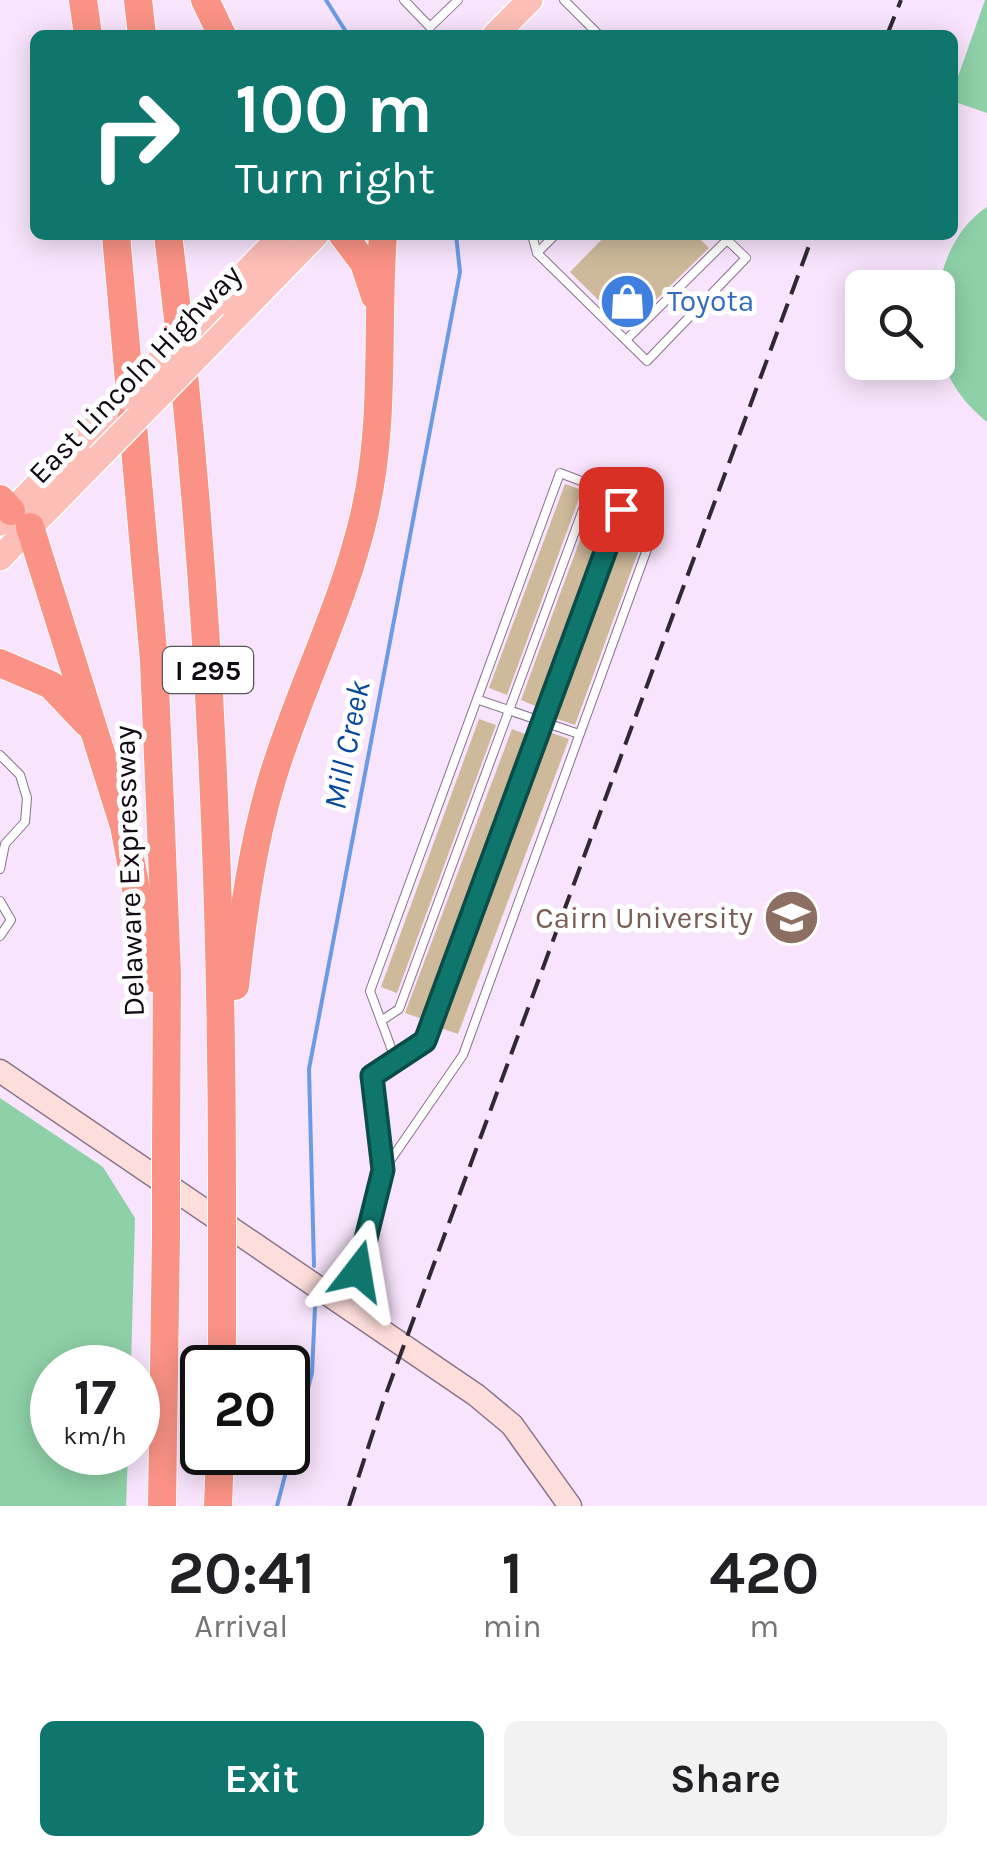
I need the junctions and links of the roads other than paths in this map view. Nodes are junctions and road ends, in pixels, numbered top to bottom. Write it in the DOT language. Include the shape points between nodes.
graph roads {
  1 [pos="83,0"];
  2 [pos="138,0"];
  3 [pos="205,0"];
  4 [pos="404,0"];
  5 [pos="458,0"];
  6 [pos="530,0"];
  7 [pos="564,0"];
  8 [pos="87,30"];
  9 [pos="141,30"];
  10 [pos="220,30"];
  11 [pos="501,30"];
  12 [pos="594,30"];
  13 [pos="116,240"];
  14 [pos="169,240"];
  15 [pos="277,240"];
  16 [pos="311,240"];
  17 [pos="347,240"];
  18 [pos="383,240"];
  19 [pos="533,240"];
  20 [pos="549,240"];
  21 [pos="722,240"];
  22 [pos="728,240"];
  23 [pos="536,252"];
  24 [pos="379,312"];
  25 [pos="626,340"];
  26 [pos="592,485"];
  27 [pos="10,515"];
  28 [pos="658,520"];
  29 [pos="0,558"];
  30 [pos="0,664"];
  31 [pos="479,700"];
  32 [pos="510,710"];
  33 [pos="542,720"];
  34 [pos="579,734"];
  35 [pos="100,743"];
  36 [pos="0,755"];
  37 [pos="0,869"];
  38 [pos="0,900"];
  39 [pos="0,936"];
  40 [pos="381,1021"];
  41 [pos="165,1054"];
  42 [pos="396,1060"];
  43 [pos="0,1071"];
  44 [pos="222,1107"];
  45 [pos="383,1170"];
  46 [pos="341,1306"];
  47 [pos="222,1345"];
  48 [pos="219,1475"];
  49 [pos="162,1506"];
  50 [pos="218,1506"];
  51 [pos="570,1506"];
  1 -- 8 [label="highway"];
  2 -- 9 [label="highway"];
  3 -- 10 [label="highway"];
  4 -- 5 [label="lane" via="430,27"];
  6 -- 11 [label="main road"];
  7 -- 12 [label="lane"];
  13 -- 41 [label="highway, Delaware Expressway / I 295" via="154,661 168,973"];
  14 -- 44 [label="highway, I 295" via="208,672"];
  15 -- 27 [label="main road, East Lincoln Highway, bridge"];
  16 -- 27 [label="main road, East Lincoln Highway, bridge" via="98,457"];
  17 -- 24 [label="highway" via="364,264"];
  18 -- 24 [label="highway"];
  19 -- 23 [label="lane"];
  20 -- 23 [label="lane"];
  21 -- 25 [label="lane"];
  22 -- 25 [label="lane" via="746,258 646,361"];
  23 -- 25 [label="lane"];
  24 -- 44 [label="highway" via="380,425 370,487 341,594 280,755 255,844"];
  26 -- 31 [label="lane" via="560,474"];
  26 -- 32 [label="lane"];
  26 -- 33 [label="lane" via="621,509"];
  27 -- 29 [label="main road, East Lincoln Highway"];
  27 -- 35 [label="highway"];
  28 -- 34 [label="lane"];
  30 -- 35 [label="highway" via="50,685"];
  31 -- 32 [label="lane"];
  31 -- 40 [label="lane" via="370,990"];
  32 -- 33 [label="lane"];
  32 -- 40 [label="lane" via="399,1009"];
  33 -- 34 [label="lane"];
  33 -- 42 [label="lane" via="425,1041"];
  34 -- 45 [label="lane" via="463,1055"];
  35 -- 41 [label="highway" via="133,863"];
  36 -- 37 [label="lane" via="20,775 27,798 25,822 4,844"];
  38 -- 39 [label="lane" via="11,920"];
  40 -- 42 [label="lane"];
  41 -- 49 [label="highway, Delaware Expressway / I 295, bridge"];
  42 -- 45 [label="lane" via="372,1076"];
  43 -- 46 [label="main road"];
  44 -- 47 [label="highway, I 295, bridge"];
  45 -- 46 [label="lane" via="358,1271"];
  46 -- 51 [label="main road" via="492,1408 526,1442"];
  48 -- 50 [label="highway"];
}
